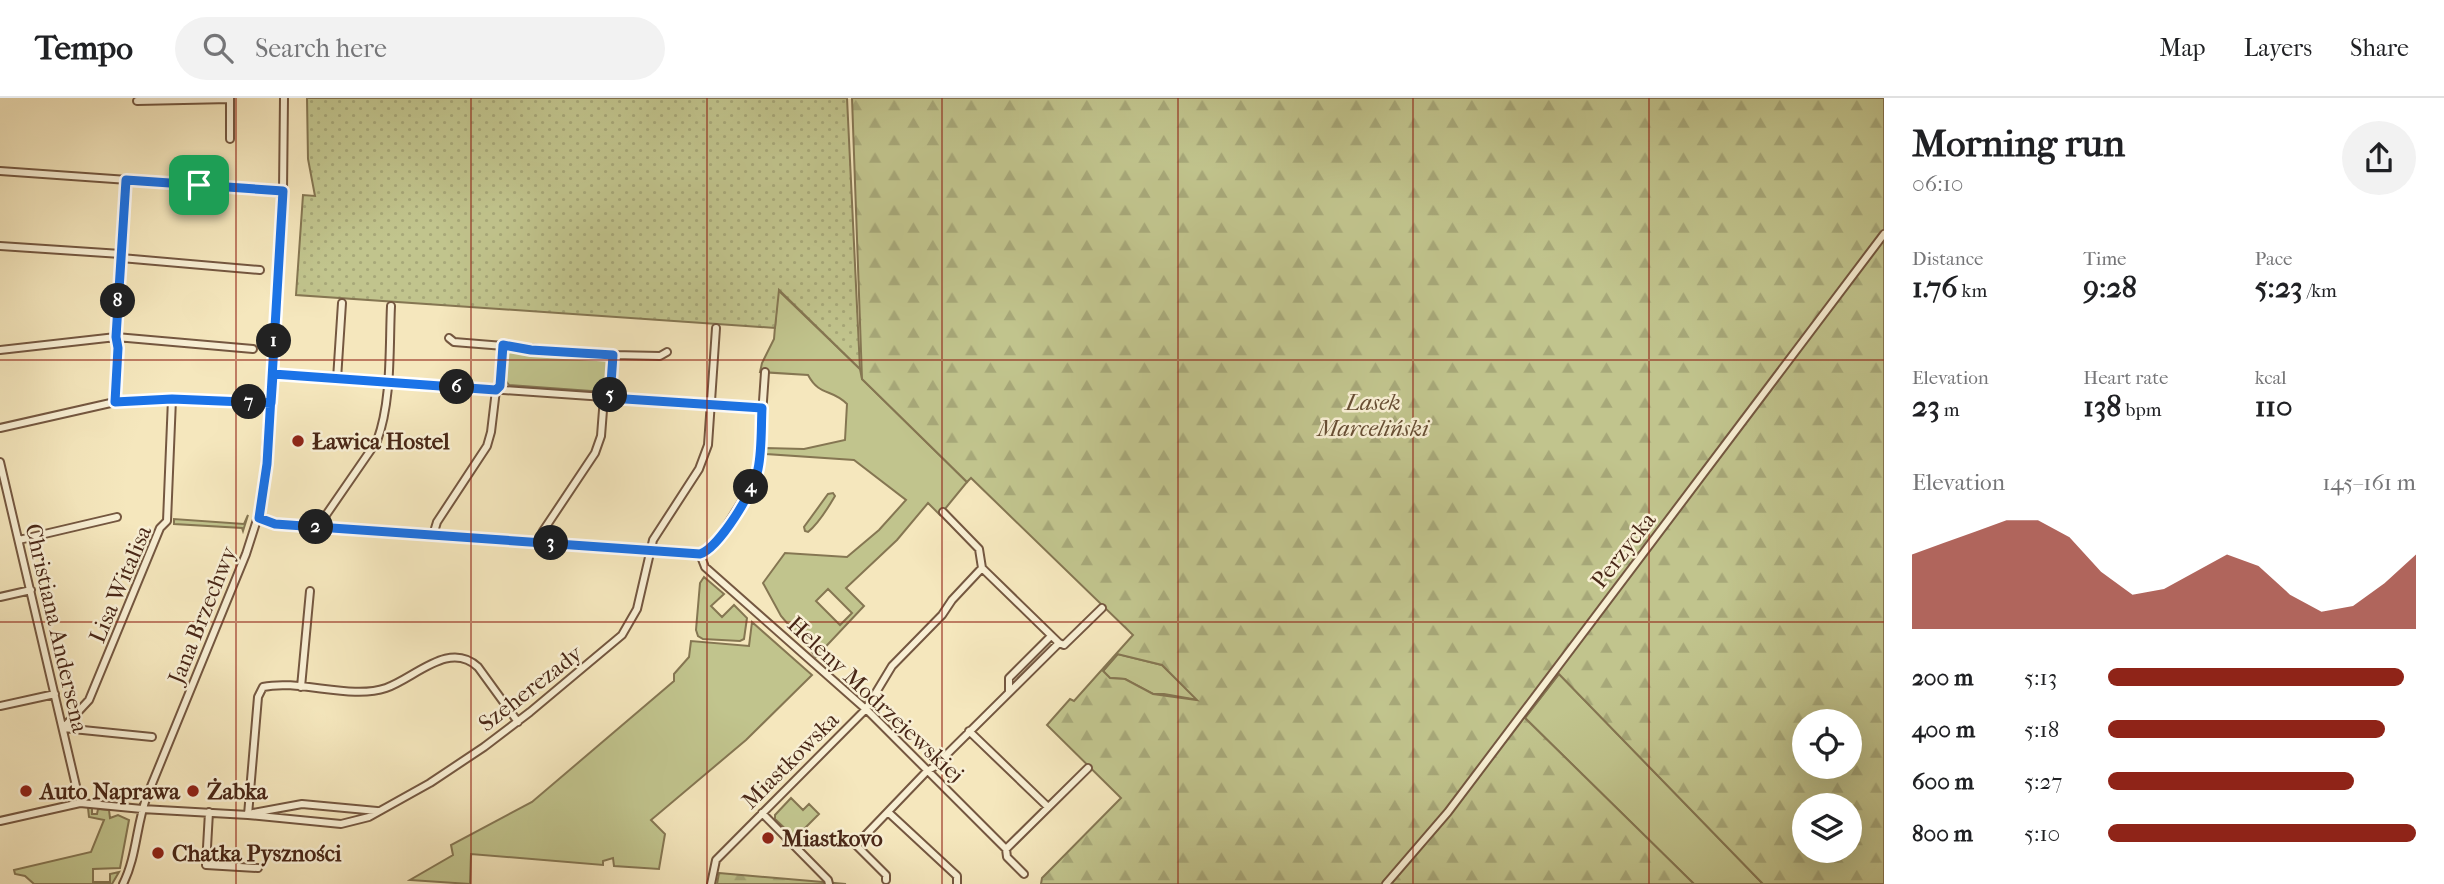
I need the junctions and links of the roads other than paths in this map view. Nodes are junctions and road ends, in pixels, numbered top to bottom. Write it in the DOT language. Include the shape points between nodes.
graph roads {
  1 [pos="230,98"];
  2 [pos="284,98"];
  3 [pos="137,101"];
  4 [pos="230,139"];
  5 [pos="0,171"];
  6 [pos="126,180"];
  7 [pos="283,191"];
  8 [pos="1884,234"];
  9 [pos="0,246"];
  10 [pos="121,256"];
  11 [pos="260,270"];
  12 [pos="342,303"];
  13 [pos="391,306"];
  14 [pos="716,328"];
  15 [pos="116,337"];
  16 [pos="449,338"];
  17 [pos="503,345"];
  18 [pos="253,349"];
  19 [pos="0,350"];
  20 [pos="667,352"];
  21 [pos="613,355"];
  22 [pos="765,373"];
  23 [pos="273,374"];
  24 [pos="337,379"];
  25 [pos="387,382"];
  26 [pos="496,390"];
  27 [pos="607,397"];
  28 [pos="172,399"];
  29 [pos="115,402"];
  30 [pos="271,403"];
  31 [pos="711,405"];
  32 [pos="762,408"];
  33 [pos="0,428"];
  34 [pos="0,462"];
  35 [pos="3,484"];
  36 [pos="943,512"];
  37 [pos="117,517"];
  38 [pos="259,518"];
  39 [pos="322,527"];
  40 [pos="433,535"];
  41 [pos="19,540"];
  42 [pos="539,542"];
  43 [pos="651,551"];
  44 [pos="700,554"];
  45 [pos="982,568"];
  46 [pos="31,590"];
  47 [pos="310,591"];
  48 [pos="0,597"];
  49 [pos="1101,608"];
  50 [pos="1051,636"];
  51 [pos="1059,643"];
  52 [pos="301,687"];
  53 [pos="1009,691"];
  54 [pos="55,694"];
  55 [pos="0,706"];
  56 [pos="866,709"];
  57 [pos="518,722"];
  58 [pos="63,728"];
  59 [pos="970,731"];
  60 [pos="152,737"];
  61 [pos="1088,768"];
  62 [pos="927,771"];
  63 [pos="80,803"];
  64 [pos="1048,807"];
  65 [pos="142,809"];
  66 [pos="379,811"];
  67 [pos="209,812"];
  68 [pos="888,812"];
  69 [pos="762,813"];
  70 [pos="248,815"];
  71 [pos="0,821"];
  72 [pos="1006,849"];
  73 [pos="258,868"];
  74 [pos="1024,874"];
  75 [pos="886,880"];
  76 [pos="123,884"];
  77 [pos="711,884"];
  78 [pos="829,884"];
  79 [pos="957,884"];
  80 [pos="1386,884"];
  1 -- 3 [label="street"];
  1 -- 4 [label="street"];
  2 -- 7 [label="street, Jana Brzechwy"];
  5 -- 6 [label="street"];
  6 -- 7 [label="street"];
  6 -- 10 [label="street"];
  7 -- 23 [label="street, Jana Brzechwy"];
  8 -- 80 [label="street, Perzycka" via="1448,811"];
  9 -- 10 [label="street"];
  10 -- 11 [label="street"];
  10 -- 15 [label="street"];
  12 -- 24 [label="street"];
  13 -- 25 [label="street"];
  14 -- 31 [label="street, Szeherezady"];
  15 -- 18 [label="street"];
  15 -- 19 [label="street"];
  15 -- 29 [label="street"];
  16 -- 17 [label="street"];
  17 -- 21 [label="street"];
  17 -- 26 [label="street"];
  20 -- 21 [label="street" via="660,356"];
  21 -- 27 [label="street"];
  22 -- 32 [label="street"];
  23 -- 24 [label="street"];
  23 -- 30 [label="street, Jana Brzechwy"];
  24 -- 25 [label="street"];
  25 -- 26 [label="street"];
  25 -- 39 [label="street" via="385,415 377,441"];
  26 -- 27 [label="street"];
  26 -- 40 [label="street" via="487,446"];
  27 -- 31 [label="street"];
  27 -- 42 [label="street" via="595,453"];
  28 -- 29 [label="street"];
  28 -- 30 [label="street"];
  28 -- 58 [label="street, Lisa Witalisa" via="167,521 160,528 89,700"];
  29 -- 33 [label="street"];
  30 -- 38 [label="street, Jana Brzechwy"];
  31 -- 32 [label="street"];
  31 -- 43 [label="street, Szeherezady" via="703,461"];
  32 -- 44 [label="street" via="756,479 721,535"];
  34 -- 35 [label="street, Christiana Andersena"];
  35 -- 41 [label="street, Christiana Andersena"];
  36 -- 45 [label="street" via="979,549"];
  37 -- 41 [label="street"];
  38 -- 39 [label="street" via="275,524"];
  38 -- 65 [label="street, Jana Brzechwy"];
  39 -- 40 [label="street"];
  40 -- 42 [label="street"];
  41 -- 46 [label="street, Christiana Andersena"];
  42 -- 43 [label="street"];
  43 -- 44 [label="street"];
  43 -- 57 [label="street, Szeherezady" via="637,609 622,635"];
  44 -- 56 [label="street, Heleny Modrzejewskiej" via="705,567"];
  45 -- 50 [label="street"];
  45 -- 56 [label="street, Miastkowska" via="892,666"];
  46 -- 48 [label="street"];
  46 -- 54 [label="street, Christiana Andersena"];
  47 -- 52 [label="street"];
  49 -- 51 [label="street" via="1064,645"];
  50 -- 51 [label="street"];
  50 -- 53 [label="street" via="1009,678"];
  51 -- 53 [label="street"];
  52 -- 57 [label="street" via="376,690 457,657 478,667"];
  52 -- 70 [label="street" via="267,685 259,692"];
  53 -- 59 [label="street"];
  54 -- 55 [label="street"];
  54 -- 58 [label="street, Christiana Andersena"];
  56 -- 62 [label="street, Heleny Modrzejewskiej"];
  56 -- 69 [label="street, Miastkowska"];
  57 -- 66 [label="street, Szeherezady" via="452,769"];
  58 -- 60 [label="street"];
  58 -- 63 [label="street, Christiana Andersena"];
  59 -- 62 [label="street"];
  59 -- 64 [label="street"];
  61 -- 64 [label="street"];
  62 -- 68 [label="street"];
  62 -- 72 [label="street, Heleny Modrzejewskiej"];
  63 -- 65 [label="street, Szeherezady"];
  63 -- 71 [label="street, Szeherezady"];
  64 -- 72 [label="street"];
  65 -- 67 [label="street, Szeherezady"];
  65 -- 76 [label="street, Jana Brzechwy"];
  66 -- 70 [label="street, Szeherezady" via="302,804"];
  66 -- 70 [label="street, Szeherezady" via="341,824"];
  67 -- 70 [label="street, Szeherezady"];
  67 -- 73 [label="street" via="206,865"];
  68 -- 75 [label="street" via="856,845 887,875"];
  68 -- 79 [label="street" via="957,876"];
  69 -- 77 [label="street, Miastkowska" via="716,860"];
  69 -- 78 [label="street"];
  72 -- 74 [label="street, Heleny Modrzejewskiej" via="1007,857"];
}
